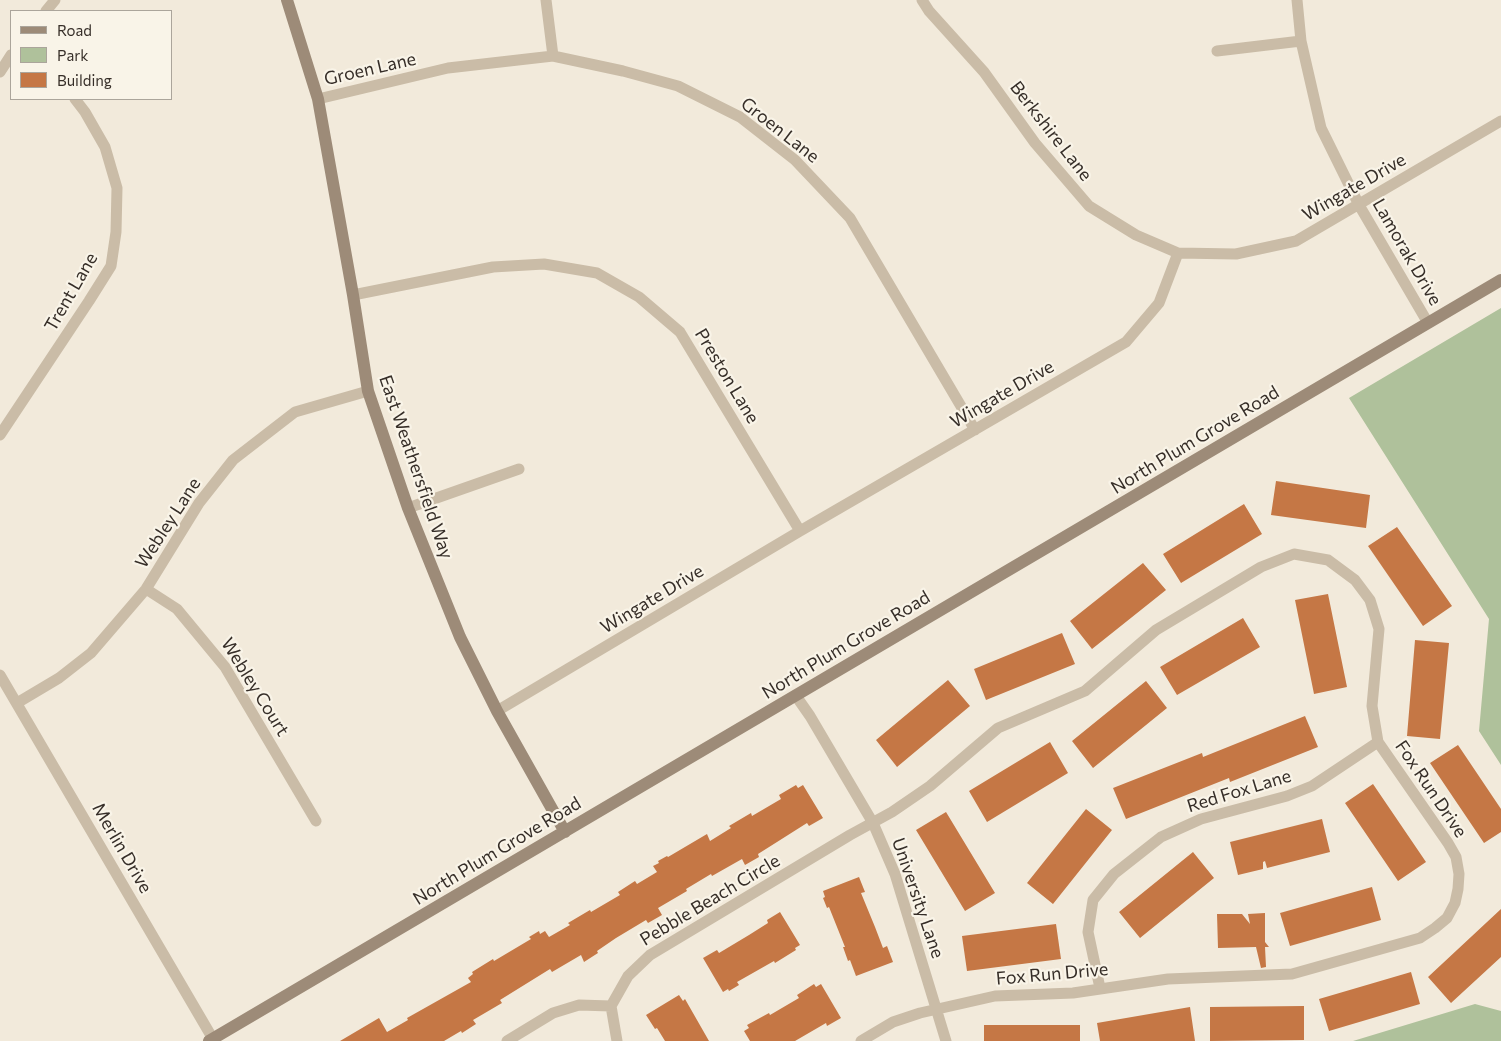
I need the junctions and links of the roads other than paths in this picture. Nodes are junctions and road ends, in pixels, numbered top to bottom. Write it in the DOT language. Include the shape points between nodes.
graph roads {
  1 [pos="55,0"];
  2 [pos="287,0"];
  3 [pos="546,0"];
  4 [pos="922,0"];
  5 [pos="1297,0"];
  6 [pos="47,10"];
  7 [pos="1300,41"];
  8 [pos="1217,51"];
  9 [pos="553,56"];
  10 [pos="10,57"];
  11 [pos="0,72"];
  12 [pos="318,99"];
  13 [pos="76,100"];
  14 [pos="1501,121"];
  15 [pos="1359,205"];
  16 [pos="1178,253"];
  17 [pos="1501,280"];
  18 [pos="353,295"];
  19 [pos="1428,323"];
  20 [pos="368,391"];
  21 [pos="976,430"];
  22 [pos="0,435"];
  23 [pos="519,469"];
  24 [pos="408,508"];
  25 [pos="800,531"];
  26 [pos="146,589"];
  27 [pos="0,675"];
  28 [pos="796,696"];
  29 [pos="17,703"];
  30 [pos="497,711"];
  31 [pos="1378,742"];
  32 [pos="316,821"];
  33 [pos="873,823"];
  34 [pos="565,832"];
  35 [pos="1100,988"];
  36 [pos="611,1006"];
  37 [pos="936,1009"];
  38 [pos="211,1040"];
  39 [pos="507,1041"];
  40 [pos="617,1041"];
  41 [pos="861,1041"];
  42 [pos="946,1041"];
  1 -- 6 [label="street"];
  2 -- 12 [label="street, East Weathersfield Way"];
  3 -- 9 [label="street"];
  4 -- 16 [label="street, Berkshire Lane" via="984,72 1035,143 1088,206 1136,235"];
  5 -- 7 [label="street, Lamorak Drive"];
  7 -- 8 [label="street"];
  7 -- 15 [label="street, Lamorak Drive" via="1321,128"];
  9 -- 12 [label="street, Groen Lane" via="448,68"];
  9 -- 21 [label="street, Groen Lane" via="678,86 740,117 795,160 850,218"];
  10 -- 11 [label="street"];
  12 -- 18 [label="street, East Weathersfield Way"];
  13 -- 22 [label="street, Trent Lane" via="105,147 117,188 111,266"];
  14 -- 15 [label="street, Wingate Drive"];
  15 -- 16 [label="street, Wingate Drive" via="1296,242 1236,254"];
  15 -- 19 [label="street, Lamorak Drive"];
  16 -- 21 [label="street, Wingate Drive" via="1158,304 1126,342"];
  17 -- 19 [label="street, North Plum Grove Road"];
  18 -- 20 [label="street, East Weathersfield Way"];
  18 -- 25 [label="street, Preston Lane" via="493,267 544,264 597,273 639,297 680,332"];
  19 -- 28 [label="street, North Plum Grove Road"];
  20 -- 24 [label="street, East Weathersfield Way"];
  20 -- 26 [label="street, Webley Lane" via="295,412 233,460 199,503"];
  21 -- 25 [label="street, Wingate Drive"];
  23 -- 24 [label="street"];
  24 -- 30 [label="street, East Weathersfield Way" via="460,637"];
  25 -- 30 [label="street, Wingate Drive"];
  26 -- 29 [label="street, Webley Lane" via="91,653 59,678"];
  26 -- 32 [label="street, Webley Court" via="177,609 225,667"];
  27 -- 29 [label="street, Merlin Drive"];
  28 -- 33 [label="street, University Lane"];
  28 -- 34 [label="street, North Plum Grove Road"];
  29 -- 38 [label="street, Merlin Drive"];
  30 -- 34 [label="street, East Weathersfield Way"];
  31 -- 33 [label="street, Fox Run Drive" via="1372,706 1379,629 1370,600 1355,580 1328,560 1294,554 1261,567 1156,630 1085,691 998,728 930,786"];
  31 -- 35 [label="street, Red Fox Lane" via="1312,786 1201,819 1161,837 1114,874 1093,900 1088,932"];
  31 -- 35 [label="street, Fox Run Drive" via="1456,857 1458,890 1447,918 1420,938 1292,974 1168,979"];
  33 -- 36 [label="street, Pebble Beach Circle" via="650,954 628,976"];
  33 -- 37 [label="street, University Lane" via="895,874"];
  34 -- 38 [label="street, North Plum Grove Road"];
  35 -- 37 [label="street, Fox Run Drive" via="1073,993 995,996"];
  36 -- 39 [label="street" via="579,1005 554,1013"];
  36 -- 40 [label="street"];
  37 -- 41 [label="street" via="893,1022"];
  37 -- 42 [label="street, University Lane"];
}
